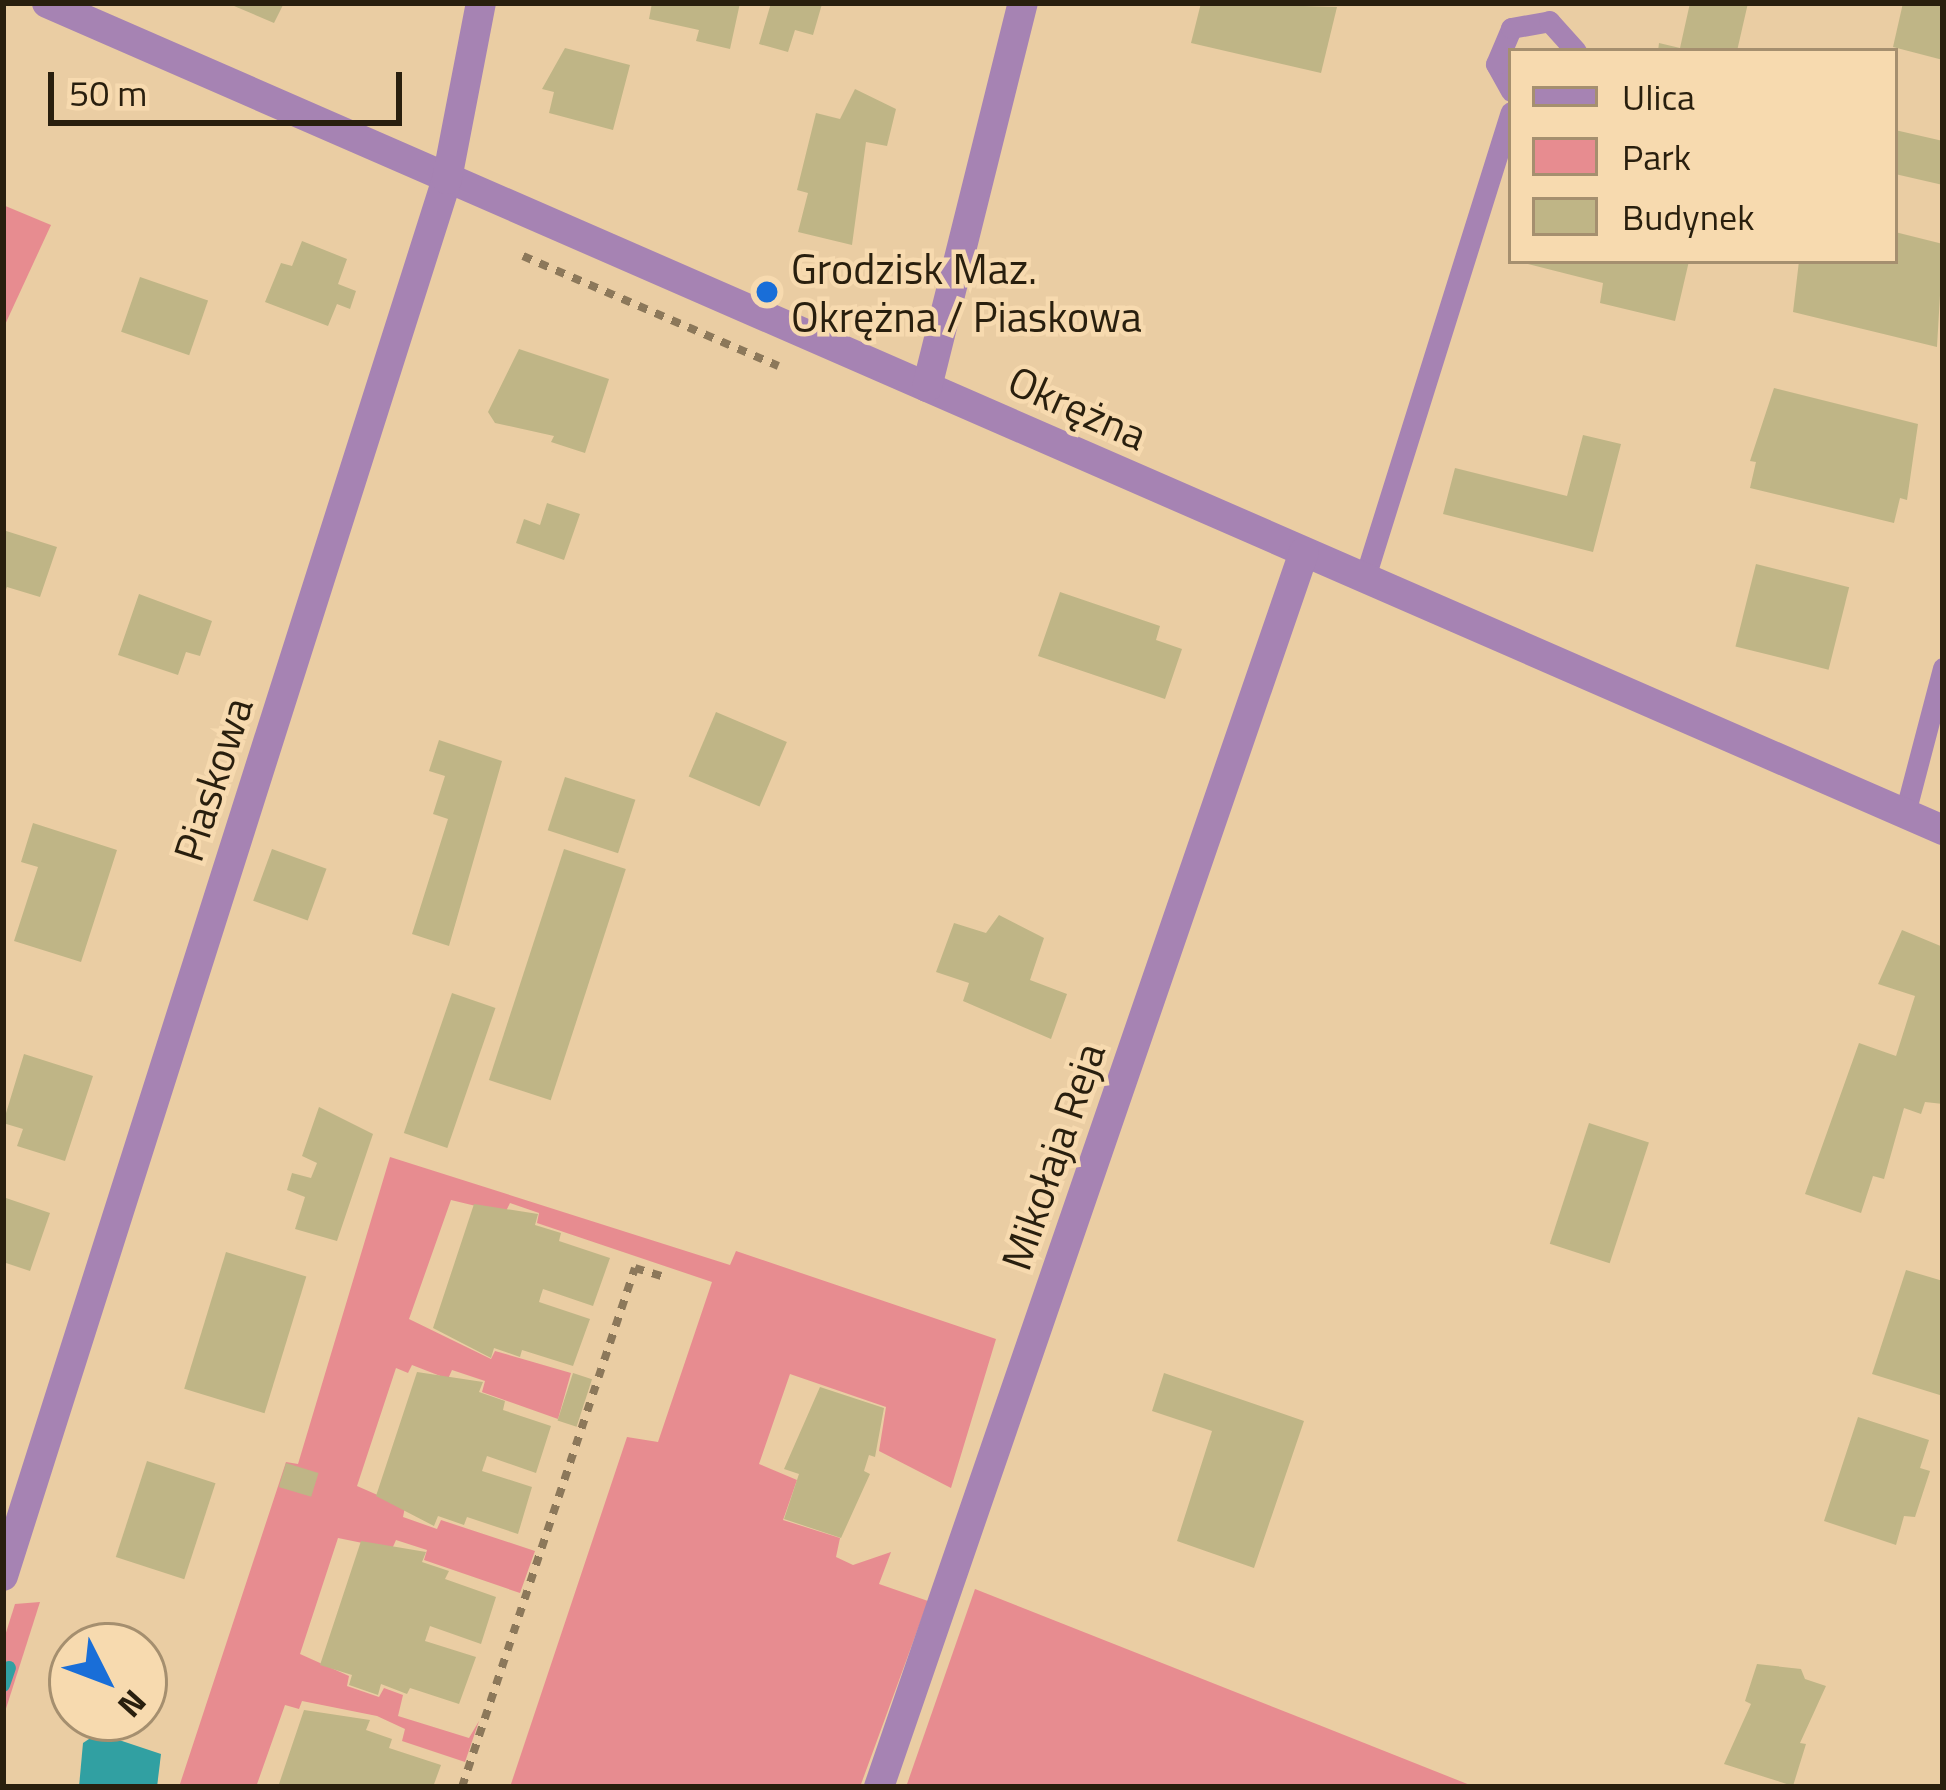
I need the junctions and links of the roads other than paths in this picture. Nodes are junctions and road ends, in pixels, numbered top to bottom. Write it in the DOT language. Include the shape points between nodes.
graph roads {
  1 [pos="47,3"];
  2 [pos="481,3"];
  3 [pos="1023,3"];
  4 [pos="1536,11"];
  5 [pos="1574,48"];
  6 [pos="1508,88"];
  7 [pos="1508,122"];
  8 [pos="447,178"];
  9 [pos="927,387"];
  10 [pos="1304,552"];
  11 [pos="1365,577"];
  12 [pos="1943,668"];
  13 [pos="1905,813"];
  14 [pos="1943,830"];
  15 [pos="3,1576"];
  16 [pos="879,1787"];
  1 -- 8 [label="street, Okrężna"];
  2 -- 8 [label="street, Piaskowa"];
  3 -- 9 [label="street"];
  4 -- 5 [label="lane" via="1562,27"];
  4 -- 6 [label="lane" via="1511,28 1497,51"];
  7 -- 11 [label="lane"];
  8 -- 9 [label="street, Okrężna"];
  8 -- 15 [label="street, Piaskowa"];
  9 -- 10 [label="street, Okrężna"];
  10 -- 11 [label="street, Okrężna"];
  10 -- 16 [label="street, Mikołaja Reja"];
  11 -- 13 [label="street, Okrężna"];
  12 -- 13 [label="lane"];
  13 -- 14 [label="street, Okrężna"];
}
